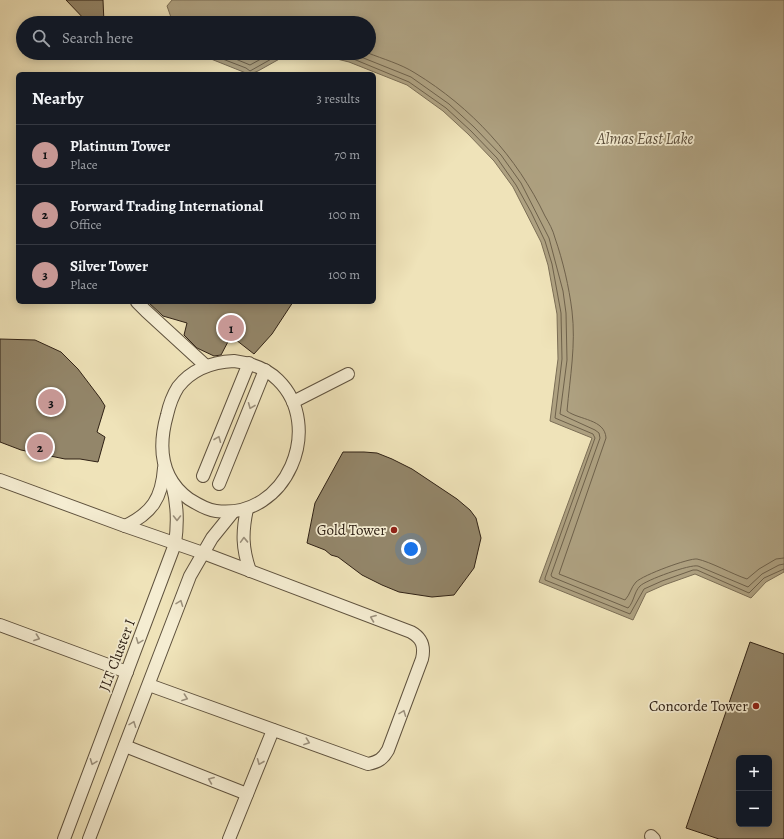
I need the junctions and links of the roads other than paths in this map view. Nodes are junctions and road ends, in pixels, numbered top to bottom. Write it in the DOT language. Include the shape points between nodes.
graph roads {
  1 [pos="139,304"];
  2 [pos="249,363"];
  3 [pos="206,366"];
  4 [pos="265,370"];
  5 [pos="348,374"];
  6 [pos="294,402"];
  7 [pos="164,465"];
  8 [pos="203,476"];
  9 [pos="0,480"];
  10 [pos="170,480"];
  11 [pos="220,484"];
  12 [pos="247,509"];
  13 [pos="234,512"];
  14 [pos="125,526"];
  15 [pos="175,544"];
  16 [pos="203,553"];
  17 [pos="250,571"];
  18 [pos="0,625"];
  19 [pos="127,672"];
  20 [pos="149,685"];
  21 [pos="273,730"];
  22 [pos="124,746"];
  23 [pos="247,794"];
  24 [pos="64,839"];
  25 [pos="89,839"];
  26 [pos="229,839"];
  1 -- 3 [label="lane"];
  2 -- 3 [label="lane, JLT Cluster I" via="234,361"];
  2 -- 4 [label="lane, JLT Cluster I"];
  8 -- 2 [label="lane, one-way"];
  3 -- 7 [label="lane, JLT Cluster I" via="178,387 169,405 162,439"];
  4 -- 6 [label="lane, JLT Cluster I" via="277,378"];
  4 -- 11 [label="lane, one-way"];
  5 -- 6 [label="lane"];
  6 -- 12 [label="lane, JLT Cluster I" via="298,422 297,444 291,467 271,496"];
  7 -- 10 [label="lane, JLT Cluster I"];
  7 -- 14 [label="lane" via="159,496 139,520"];
  9 -- 14 [label="lane"];
  10 -- 13 [label="lane, JLT Cluster I" via="182,494 197,505 215,511"];
  10 -- 15 [label="lane, JLT Cluster I, one-way" via="178,513"];
  12 -- 13 [label="lane, JLT Cluster I"];
  17 -- 12 [label="lane, one-way" via="243,540"];
  13 -- 16 [label="lane"];
  14 -- 15 [label="lane"];
  15 -- 16 [label="lane"];
  15 -- 19 [label="lane, JLT Cluster I, one-way"];
  16 -- 17 [label="lane"];
  20 -- 16 [label="lane, one-way" via="190,576"];
  21 -- 17 [label="lane, one-way" via="359,762 368,764 384,758 424,651 418,636 410,632"];
  18 -- 19 [label="lane, one-way"];
  19 -- 24 [label="lane, JLT Cluster I, one-way"];
  20 -- 21 [label="lane, one-way"];
  22 -- 20 [label="lane, one-way"];
  21 -- 23 [label="lane, one-way"];
  23 -- 22 [label="lane, one-way"];
  22 -- 25 [label="lane"];
  23 -- 26 [label="lane"];
}
